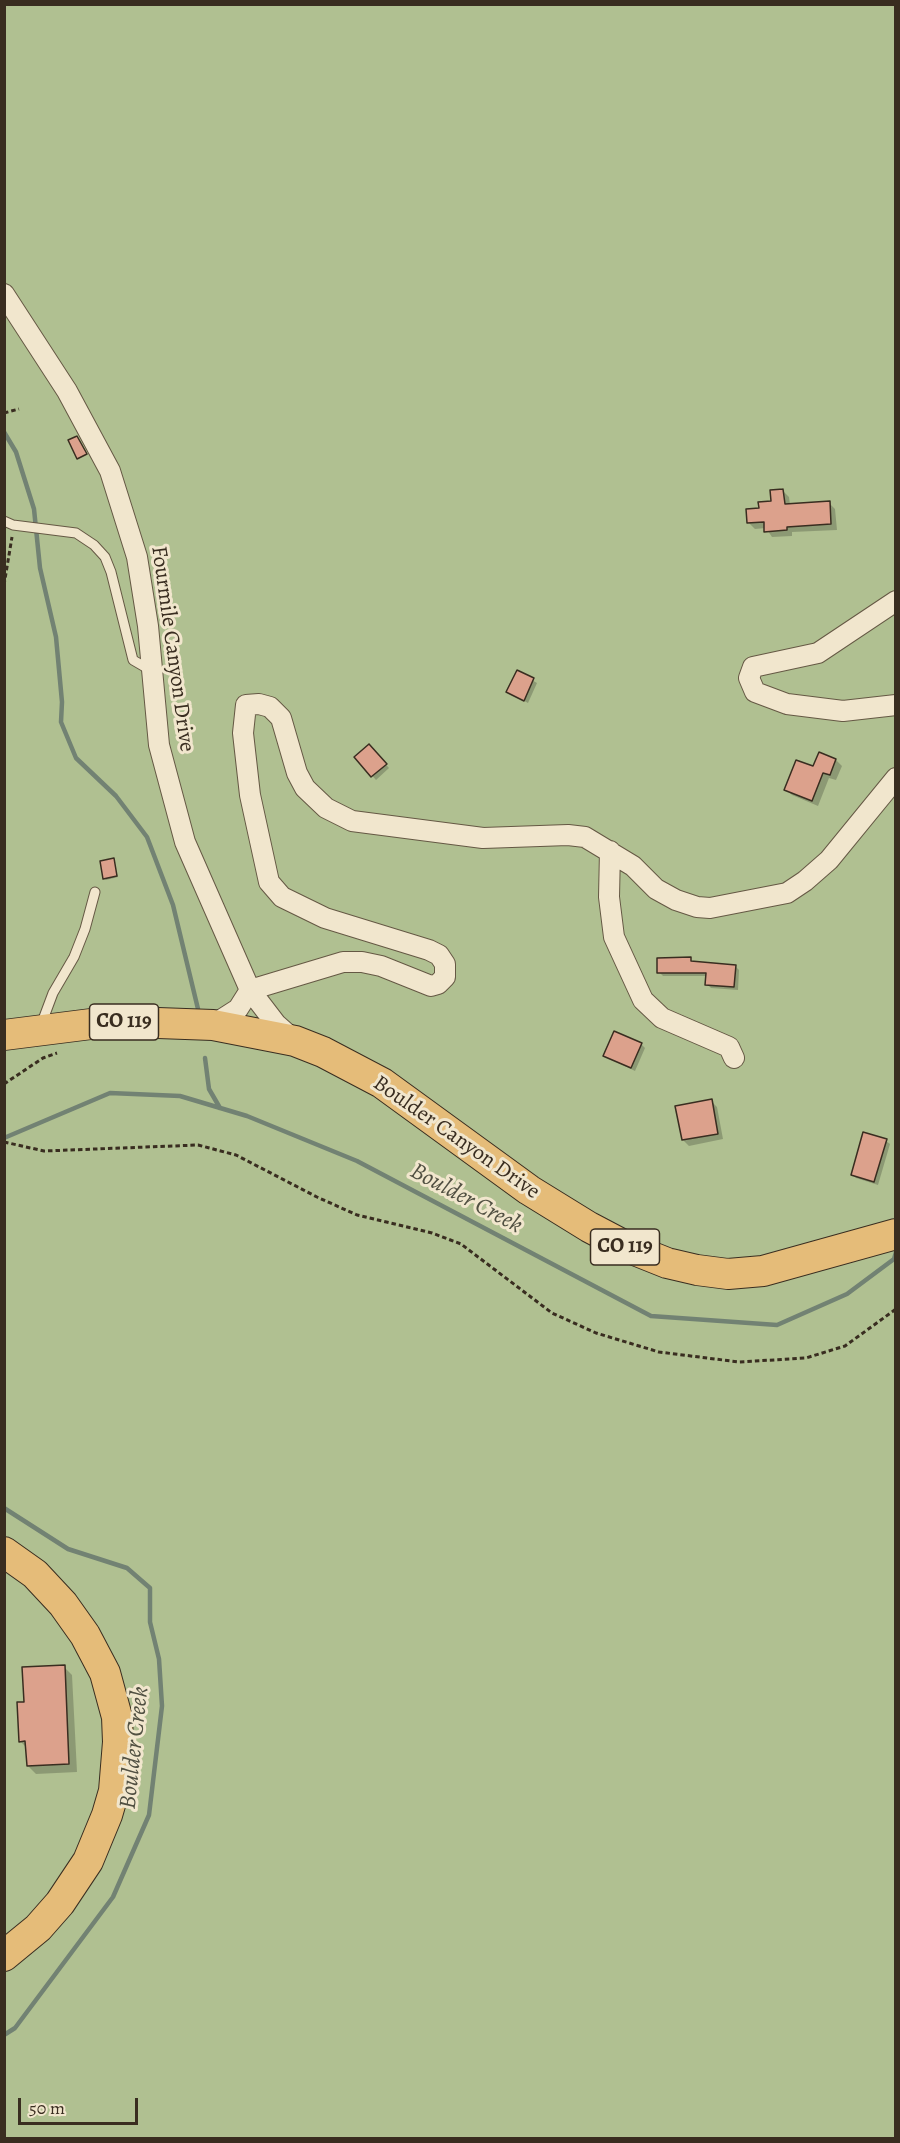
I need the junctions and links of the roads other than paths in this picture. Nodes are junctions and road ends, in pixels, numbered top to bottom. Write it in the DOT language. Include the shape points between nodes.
graph roads {
  1 [pos="4,294"];
  2 [pos="9,523"];
  3 [pos="896,601"];
  4 [pos="152,671"];
  5 [pos="896,705"];
  6 [pos="896,778"];
  7 [pos="610,851"];
  8 [pos="95,892"];
  9 [pos="250,990"];
  10 [pos="213,1025"];
  11 [pos="4,1035"];
  12 [pos="295,1041"];
  13 [pos="45,1043"];
  14 [pos="735,1058"];
  15 [pos="886,1237"];
  16 [pos="4,1552"];
  17 [pos="4,1956"];
  1 -- 4 [label="street, Fourmile Canyon Drive" via="68,391 110,471 137,557"];
  2 -- 4 [label="lane" via="65,530 85,537 105,557 133,660"];
  3 -- 5 [label="street" via="818,653 753,667 748,678 755,692 787,704 843,711"];
  4 -- 9 [label="street, Fourmile Canyon Drive" via="159,745 172,800 202,883"];
  6 -- 7 [label="street" via="829,860 787,893 697,907 656,889 633,866"];
  7 -- 9 [label="street" via="577,836 483,838 352,821 326,808 305,788 281,717 270,707 246,705 243,733 250,795 269,882 282,897 314,913 429,950 445,964 445,977 431,986 363,962 343,963"];
  7 -- 14 [label="street" via="609,897 614,937 644,1000 662,1018 729,1047"];
  8 -- 13 [label="lane" via="74,957 53,993"];
  9 -- 10 [label="street" via="238,1009"];
  9 -- 12 [label="street, Fourmile Canyon Drive"];
  10 -- 12 [label="main road, Boulder Canyon Drive / CO 119"];
  10 -- 13 [label="main road, Boulder Canyon Drive / CO 119" via="107,1022"];
  11 -- 13 [label="main road, Boulder Canyon Drive / CO 119"];
  12 -- 15 [label="main road, Boulder Canyon Drive / CO 119" via="382,1083 529,1190 589,1227 667,1263 728,1274 762,1271"];
  16 -- 17 [label="main road" via="35,1574 85,1635 105,1673 117,1717 118,1742 114,1791 88,1861 38,1928"];
}
